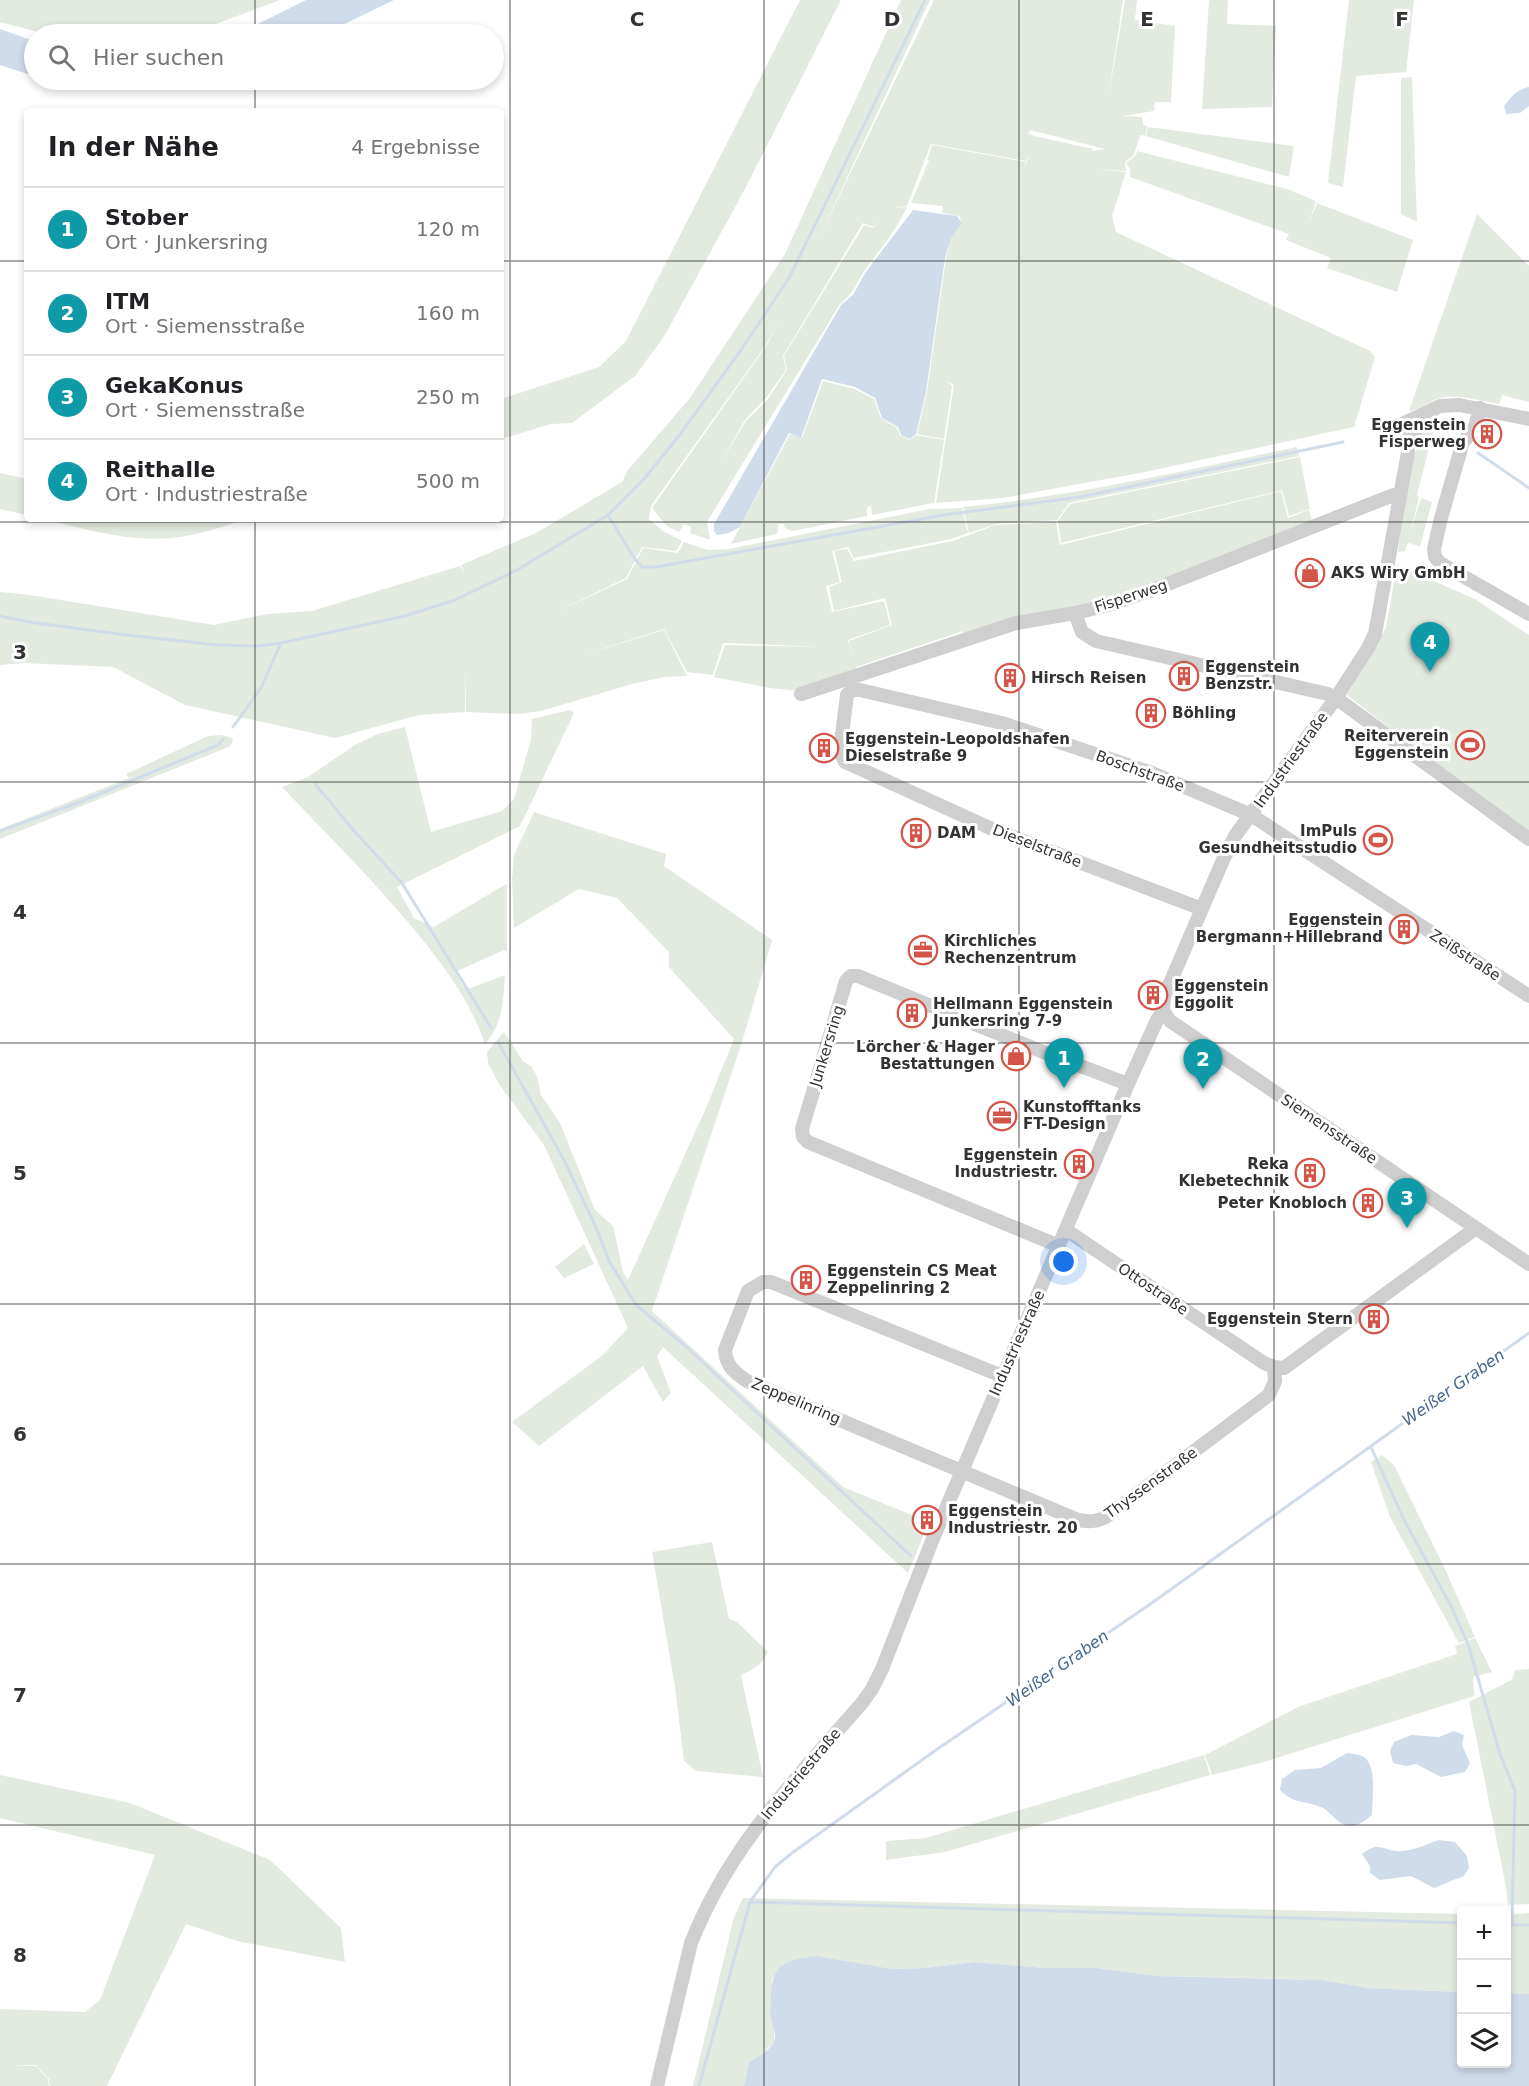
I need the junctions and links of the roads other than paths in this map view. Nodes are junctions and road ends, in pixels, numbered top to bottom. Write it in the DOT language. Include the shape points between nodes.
graph roads {
  1 [pos="1480,408"];
  2 [pos="1529,419"];
  3 [pos="1401,492"];
  4 [pos="1075,613"];
  5 [pos="1529,614"];
  6 [pos="852,690"];
  7 [pos="801,694"];
  8 [pos="1336,698"];
  9 [pos="1251,814"];
  10 [pos="1529,839"];
  11 [pos="1202,909"];
  12 [pos="1529,996"];
  13 [pos="1163,1011"];
  14 [pos="1128,1084"];
  15 [pos="1476,1228"];
  16 [pos="1066,1230"];
  17 [pos="1059,1246"];
  18 [pos="1529,1264"];
  19 [pos="1274,1367"];
  20 [pos="1002,1376"];
  21 [pos="962,1471"];
  22 [pos="657,2086"];
  1 -- 2 [label="street"];
  1 -- 3 [label="street" via="1448,405 1433,410 1426,421 1403,431 1408,452"];
  1 -- 5 [label="street" via="1474,430 1463,442 1441,518 1435,557"];
  3 -- 4 [label="street, Fisperweg" via="1150,591"];
  3 -- 8 [label="street, Industriestraße" via="1375,634"];
  4 -- 7 [label="street, Fisperweg" via="1016,623"];
  4 -- 8 [label="street" via="1082,632 1096,641"];
  6 -- 9 [label="street, Boschstraße" via="992,720 1152,773"];
  6 -- 11 [label="street, Dieselstraße" via="847,695 840,750 845,762 990,828"];
  8 -- 9 [label="street, Industriestraße"];
  8 -- 10 [label="street"];
  9 -- 11 [label="street, Industriestraße" via="1235,836"];
  9 -- 12 [label="street, Zeißstraße"];
  11 -- 13 [label="street, Industriestraße" via="1164,997"];
  13 -- 14 [label="street, Industriestraße"];
  13 -- 15 [label="street, Siemensstraße" via="1170,1021"];
  14 -- 16 [label="street, Industriestraße"];
  14 -- 17 [label="street, Junkersring" via="858,976 846,981 802,1129 803,1137"];
  15 -- 18 [label="street, Siemensstraße"];
  15 -- 19 [label="street" via="1284,1368"];
  16 -- 17 [label="street, Industriestraße"];
  16 -- 19 [label="street, Ottostraße"];
  17 -- 20 [label="street, Industriestraße"];
  19 -- 21 [label="street, Thyssenstraße" via="1275,1381 1269,1395 1097,1521 1078,1520"];
  20 -- 21 [label="street, Industriestraße"];
  20 -- 21 [label="street, Zeppelinring" via="771,1282 748,1291 725,1350 725,1358 736,1373"];
  21 -- 22 [label="street, Industriestraße" via="872,1689 745,1841 713,1894 691,1943"];
}
